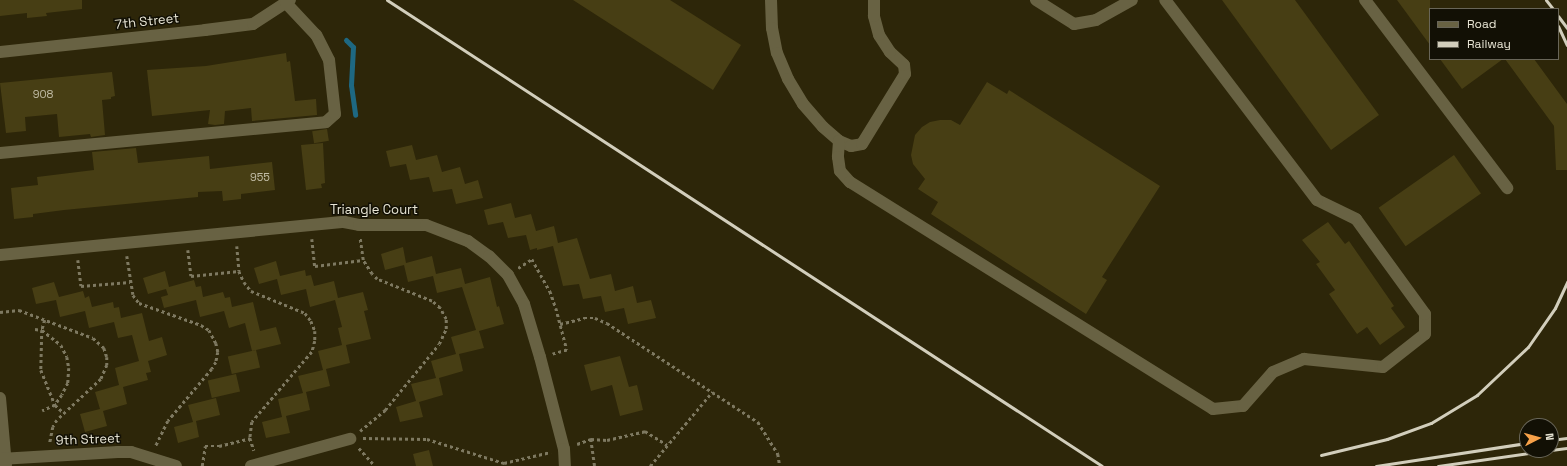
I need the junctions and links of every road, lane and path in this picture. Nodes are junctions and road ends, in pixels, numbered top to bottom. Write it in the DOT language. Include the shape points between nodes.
graph roads {
  1 [pos="771,0"];
  2 [pos="874,0"];
  3 [pos="1036,0"];
  4 [pos="1132,0"];
  5 [pos="1165,0"];
  6 [pos="1365,0"];
  7 [pos="288,2"];
  8 [pos="0,52"];
  9 [pos="839,141"];
  10 [pos="0,153"];
  11 [pos="1507,188"];
  12 [pos="359,225"];
  13 [pos="310,226"];
  14 [pos="236,233"];
  15 [pos="187,238"];
  16 [pos="126,243"];
  17 [pos="77,248"];
  18 [pos="0,255"];
  19 [pos="363,260"];
  20 [pos="239,271"];
  21 [pos="508,275"];
  22 [pos="130,282"];
  23 [pos="0,312"];
  24 [pos="45,320"];
  25 [pos="560,324"];
  26 [pos="35,329"];
  27 [pos="42,330"];
  28 [pos="540,357"];
  29 [pos="712,392"];
  30 [pos="0,398"];
  31 [pos="55,405"];
  32 [pos="42,411"];
  33 [pos="64,414"];
  34 [pos="250,438"];
  35 [pos="350,439"];
  36 [pos="591,439"];
  37 [pos="667,445"];
  38 [pos="564,449"];
  39 [pos="49,455"];
  40 [pos="152,458"];
  41 [pos="4,461"];
  42 [pos="255,465"];
  43 [pos="176,466"];
  44 [pos="202,466"];
  45 [pos="374,466"];
  46 [pos="565,466"];
  47 [pos="595,466"];
  48 [pos="650,466"];
  49 [pos="780,466"];
  1 -- 9 [label="street" via="772,28 777,53 788,79 803,104 822,127"];
  2 -- 9 [label="street" via="874,16 879,36 890,52 904,65 905,74 862,144 851,146"];
  3 -- 4 [label="street" via="1074,24 1096,20"];
  5 -- 9 [label="street" via="1317,200 1356,219 1425,314 1425,334 1383,367 1304,359 1273,372 1243,406 1213,409 850,182 840,171"];
  6 -- 11 [label="street"];
  7 -- 8 [label="street, 7th Street" via="253,24"];
  7 -- 10 [label="street" via="316,35 329,60 335,114 326,122"];
  12 -- 13 [label="street, Triangle Court" via="344,222"];
  12 -- 19 [label="path"];
  12 -- 21 [label="street, Triangle Court" via="426,225 468,241 489,256"];
  13 -- 14 [label="street, Triangle Court"];
  13 -- 19 [label="path" via="315,266"];
  14 -- 15 [label="street, Triangle Court"];
  14 -- 20 [label="path"];
  15 -- 16 [label="street, Triangle Court"];
  15 -- 20 [label="path" via="191,276"];
  16 -- 17 [label="street, Triangle Court"];
  16 -- 22 [label="path"];
  17 -- 18 [label="street, Triangle Court"];
  17 -- 22 [label="path" via="81,286"];
  19 -- 35 [label="path" via="377,279 432,301 440,308 446,319 446,329 439,344 385,410"];
  20 -- 34 [label="path" via="251,291 305,313 315,331 312,352 252,422"];
  21 -- 25 [label="path" via="532,259 550,291"];
  21 -- 28 [label="street, Triangle Court" via="524,304"];
  22 -- 40 [label="path" via="133,295 139,303 209,330 218,352 212,369 168,421"];
  23 -- 24 [label="path" via="19,310"];
  24 -- 27 [label="path"];
  24 -- 33 [label="path" via="93,338 104,348 107,357 107,365 101,379"];
  25 -- 28 [label="path" via="567,350"];
  25 -- 29 [label="path" via="584,318 595,318 607,323"];
  26 -- 27 [label="path"];
  27 -- 31 [label="path" via="41,370"];
  27 -- 31 [label="path" via="61,345 69,368 68,383"];
  28 -- 38 [label="street, Triangle Court"];
  29 -- 37 [label="path"];
  29 -- 49 [label="path" via="758,422 778,454"];
  30 -- 41 [label="street"];
  31 -- 32 [label="path"];
  31 -- 33 [label="path"];
  33 -- 39 [label="path" via="53,427"];
  34 -- 42 [label="path"];
  34 -- 44 [label="path" via="219,446 205,446"];
  35 -- 38 [label="path" via="427,440 504,463"];
  35 -- 42 [label="street"];
  35 -- 45 [label="path"];
  36 -- 37 [label="path" via="607,440 645,431"];
  36 -- 38 [label="path"];
  36 -- 47 [label="path"];
  37 -- 48 [label="path"];
  38 -- 46 [label="street, Triangle Court"];
  39 -- 40 [label="street, 9th Street" via="131,452"];
  39 -- 41 [label="street, 9th Street"];
  40 -- 43 [label="street, 9th Street"];
}
